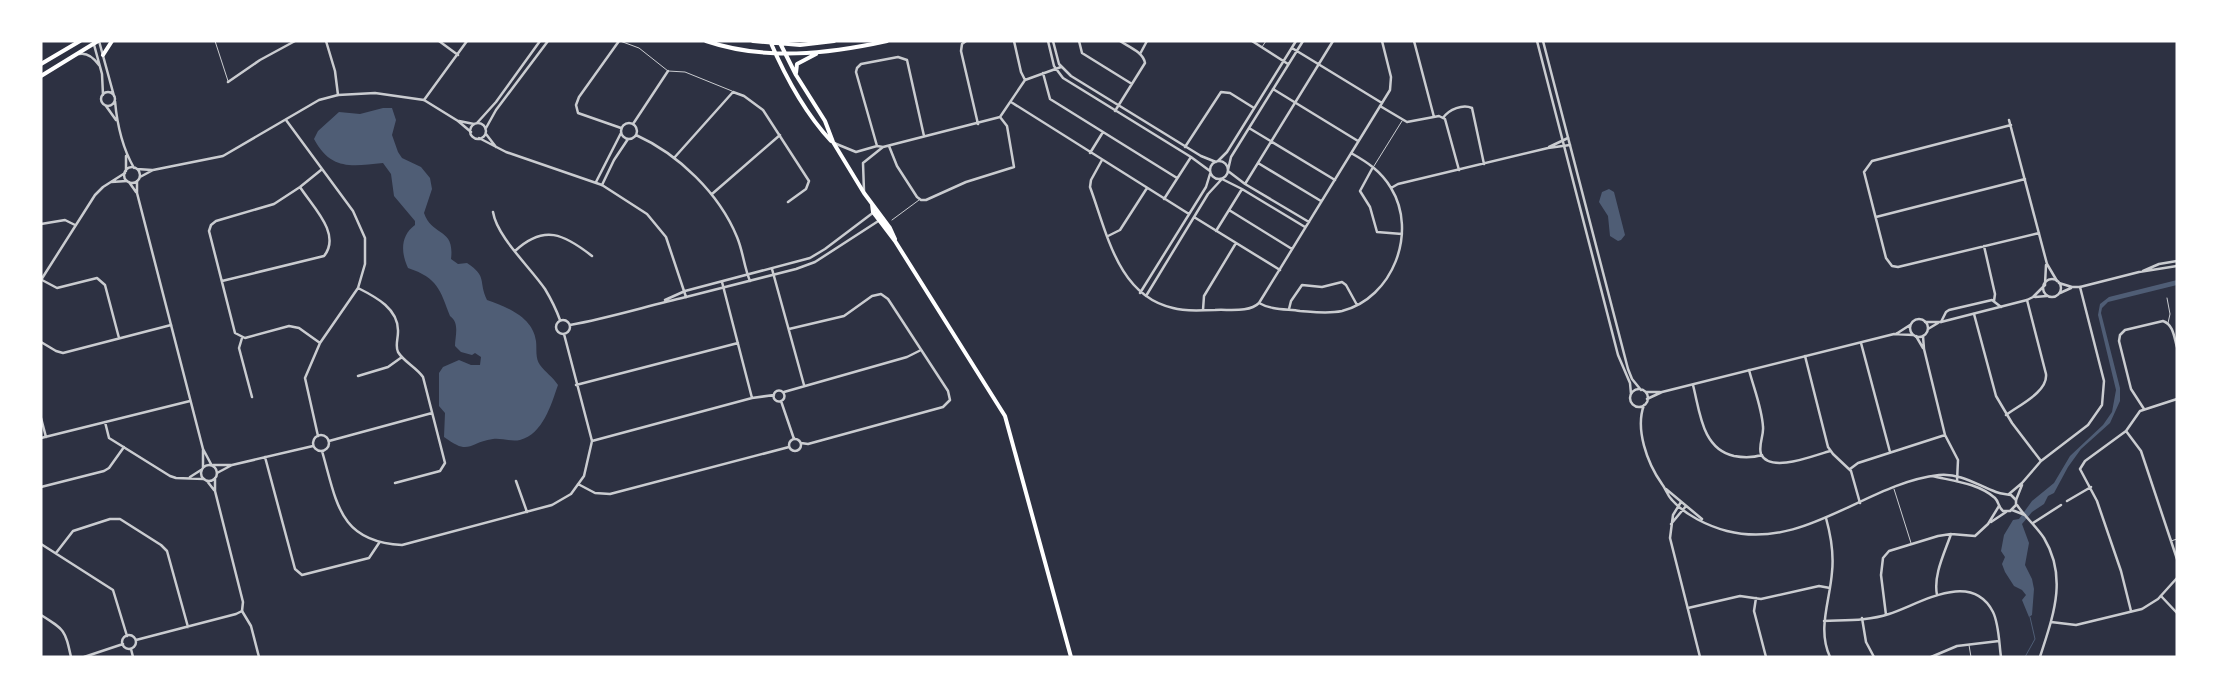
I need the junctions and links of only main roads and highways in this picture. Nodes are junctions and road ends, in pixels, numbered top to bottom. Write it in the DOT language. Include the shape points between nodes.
graph roads {
  1 [pos="72,41"];
  2 [pos="80,41"];
  3 [pos="112,41"];
  4 [pos="706,41"];
  5 [pos="753,41"];
  6 [pos="792,41"];
  7 [pos="834,41"];
  8 [pos="887,41"];
  9 [pos="96,42"];
  10 [pos="770,42"];
  11 [pos="780,43"];
  12 [pos="800,45"];
  13 [pos="64,51"];
  14 [pos="774,52"];
  15 [pos="785,53"];
  16 [pos="818,53"];
  17 [pos="103,56"];
  18 [pos="41,64"];
  19 [pos="796,75"];
  20 [pos="41,76"];
  21 [pos="833,142"];
  22 [pos="875,210"];
  23 [pos="895,241"];
  24 [pos="1071,657"];
  1 -- 13 [label="main road"];
  2 -- 13 [label="main road"];
  3 -- 17 [label="main road"];
  4 -- 14 [label="main road" via="739,50"];
  5 -- 10 [label="main road"];
  6 -- 12 [label="main road"];
  7 -- 12 [label="main road"];
  8 -- 16 [label="main road"];
  9 -- 20 [label="main road"];
  10 -- 11 [label="main road"];
  10 -- 14 [label="main road"];
  11 -- 12 [label="main road"];
  11 -- 15 [label="main road"];
  13 -- 18 [label="main road"];
  14 -- 15 [label="main road"];
  14 -- 21 [label="main road" via="818,127"];
  15 -- 16 [label="main road"];
  15 -- 19 [label="main road"];
  16 -- 19 [label="main road" via="797,64"];
  19 -- 21 [label="main road" via="825,121"];
  21 -- 22 [label="main road"];
  22 -- 23 [label="main road" via="890,228"];
  22 -- 23 [label="main road" via="878,220"];
  23 -- 24 [label="main road" via="1005,416"];
}
